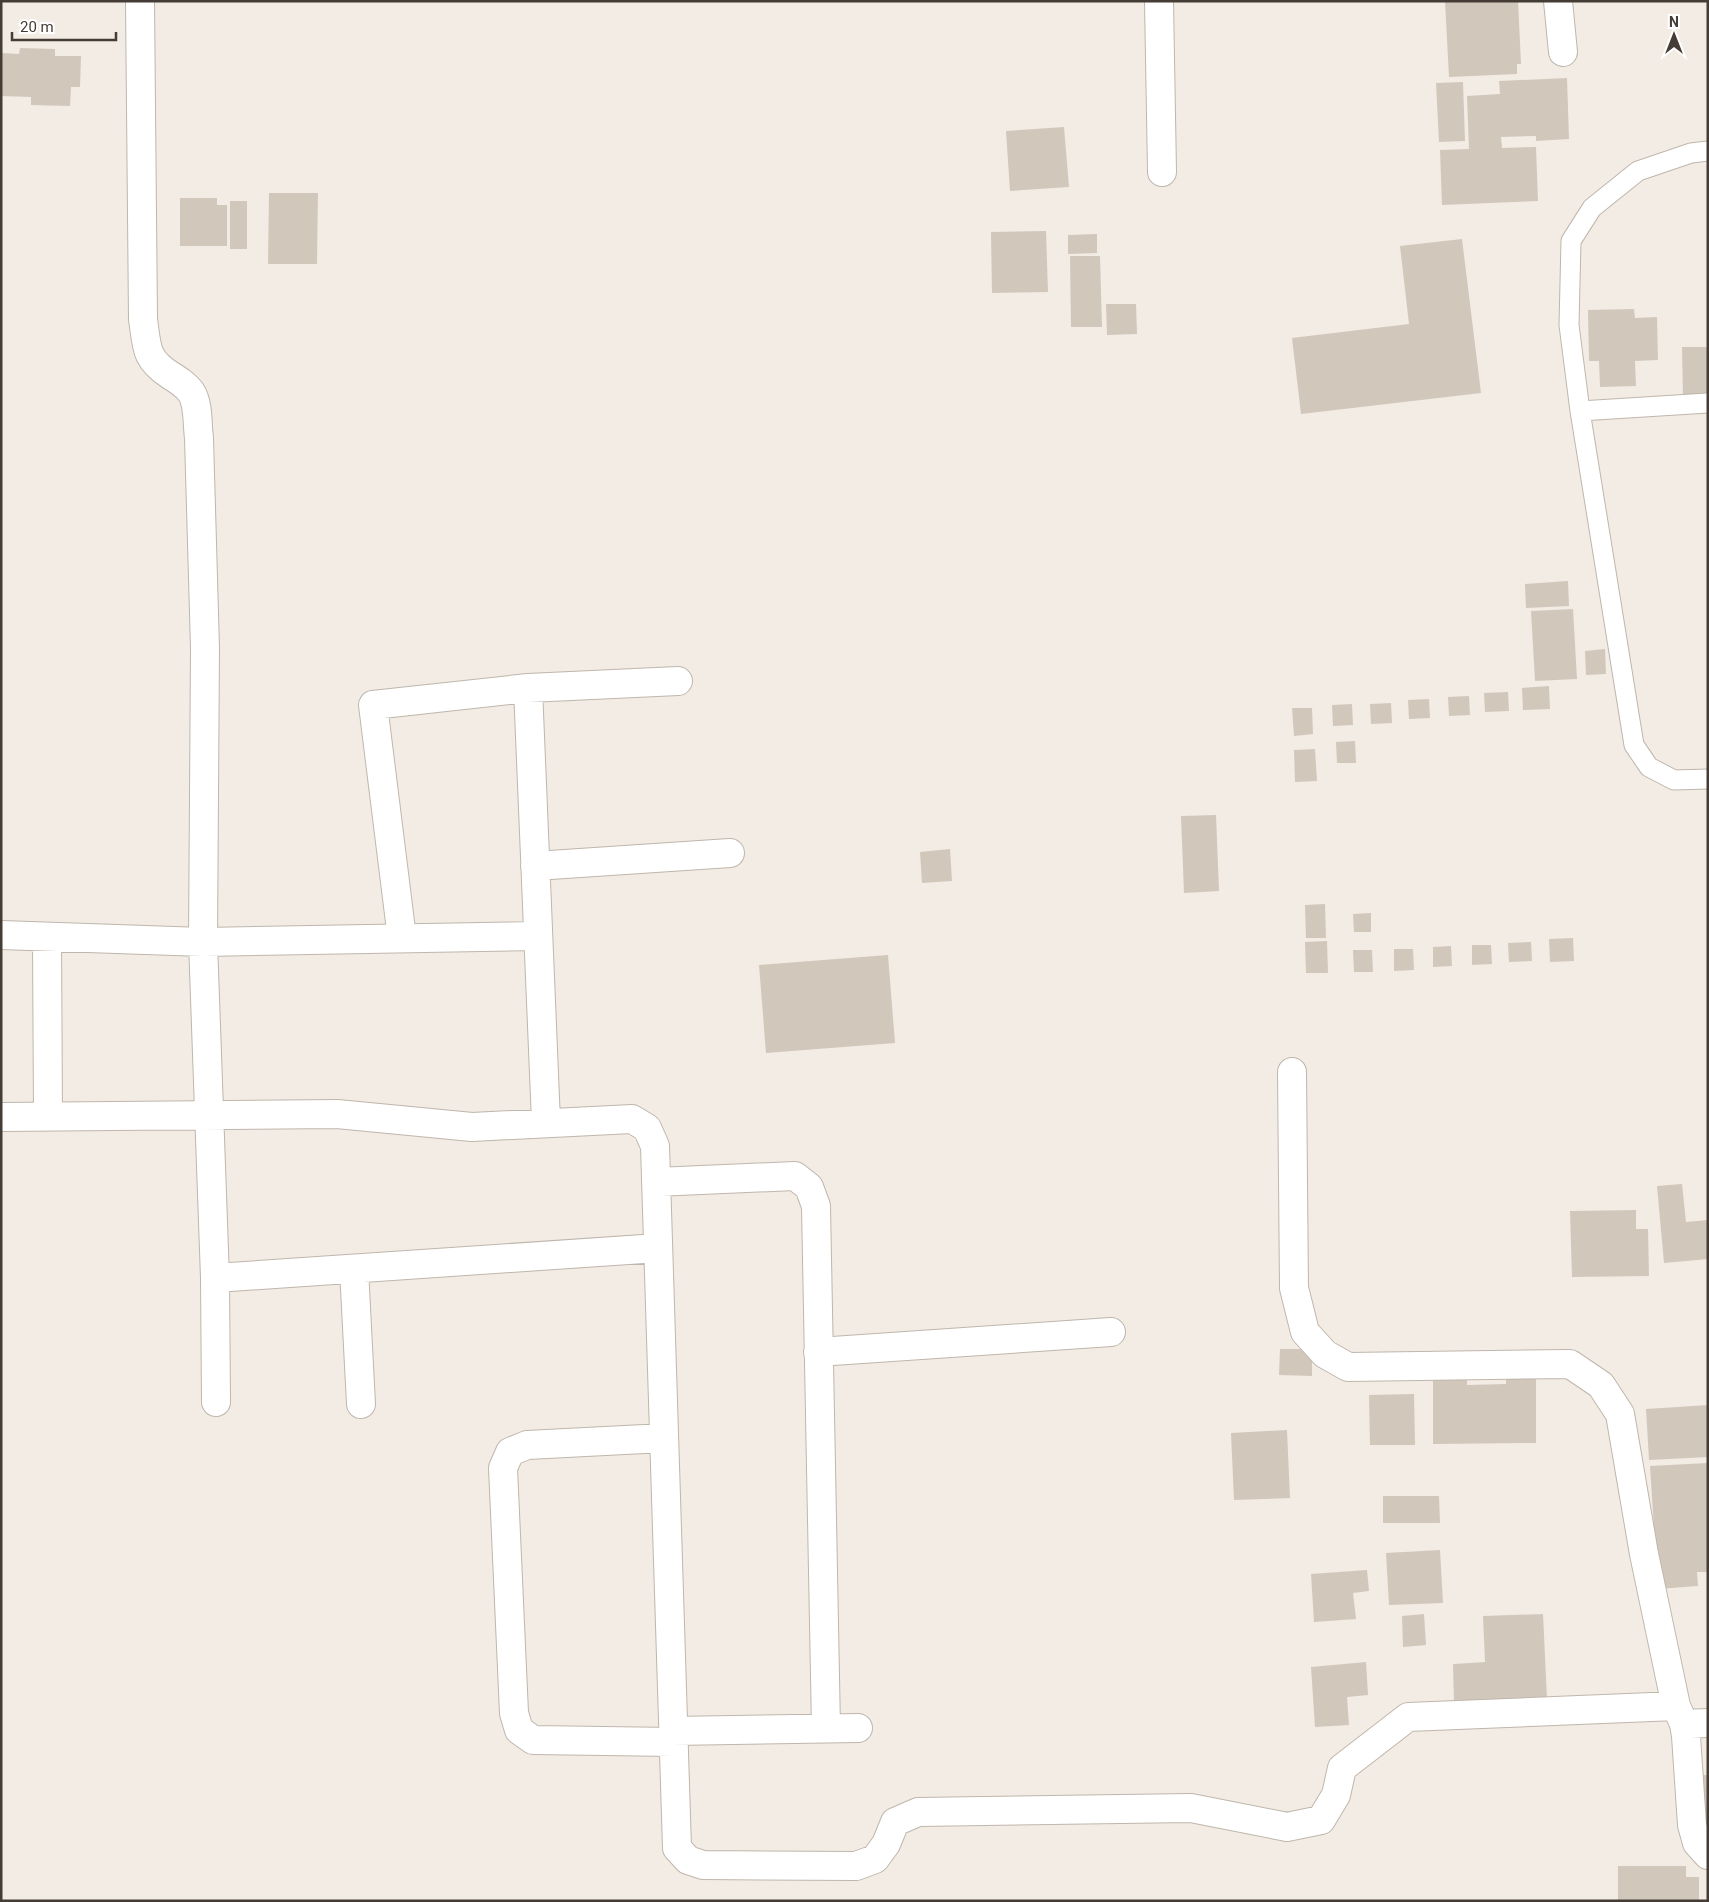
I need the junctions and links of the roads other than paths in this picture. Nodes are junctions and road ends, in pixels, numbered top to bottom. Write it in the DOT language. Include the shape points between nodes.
graph roads {
  1 [pos="140,1"];
  2 [pos="1159,1"];
  3 [pos="1558,1"];
  4 [pos="1563,52"];
  5 [pos="1708,151"];
  6 [pos="1162,172"];
  7 [pos="1708,403"];
  8 [pos="1580,411"];
  9 [pos="678,681"];
  10 [pos="528,688"];
  11 [pos="1708,779"];
  12 [pos="730,853"];
  13 [pos="535,866"];
  14 [pos="1,936"];
  15 [pos="538,936"];
  16 [pos="47,937"];
  17 [pos="402,938"];
  18 [pos="203,942"];
  19 [pos="1292,1072"];
  20 [pos="209,1115"];
  21 [pos="48,1116"];
  22 [pos="1,1117"];
  23 [pos="546,1122"];
  24 [pos="656,1182"];
  25 [pos="658,1248"];
  26 [pos="354,1269"];
  27 [pos="215,1278"];
  28 [pos="1111,1332"];
  29 [pos="818,1352"];
  30 [pos="216,1402"];
  31 [pos="361,1404"];
  32 [pos="664,1438"];
  33 [pos="1689,1718"];
  34 [pos="826,1728"];
  35 [pos="858,1728"];
  36 [pos="674,1736"];
  37 [pos="1708,1854"];
  1 -- 18 [label="street" via="143,319 150,355 157,366 185,385 192,394 199,438 205,648"];
  2 -- 6 [label="street"];
  3 -- 4 [label="street"];
  5 -- 8 [label="lane" via="1691,153 1638,171 1592,208 1571,241 1569,325"];
  7 -- 8 [label="lane"];
  8 -- 11 [label="lane" via="1634,745 1649,767 1674,780"];
  9 -- 10 [label="street"];
  10 -- 13 [label="street"];
  10 -- 17 [label="street" via="372,706"];
  12 -- 13 [label="street"];
  13 -- 15 [label="street"];
  14 -- 16 [label="street"];
  15 -- 17 [label="street"];
  15 -- 23 [label="street"];
  16 -- 18 [label="street"];
  16 -- 21 [label="street"];
  17 -- 18 [label="street"];
  18 -- 20 [label="street"];
  19 -- 33 [label="street" via="1294,1288 1305,1332 1324,1354 1348,1367 1570,1364 1601,1385 1620,1414 1644,1554"];
  20 -- 21 [label="street"];
  20 -- 23 [label="street" via="337,1114 472,1127"];
  20 -- 27 [label="street"];
  21 -- 22 [label="street"];
  23 -- 24 [label="street" via="632,1119 647,1128 655,1146"];
  24 -- 25 [label="street"];
  24 -- 29 [label="street" via="794,1176 810,1187 816,1206"];
  25 -- 26 [label="street"];
  25 -- 32 [label="street"];
  26 -- 27 [label="street"];
  26 -- 31 [label="street"];
  27 -- 30 [label="street"];
  28 -- 29 [label="street"];
  29 -- 34 [label="street"];
  32 -- 36 [label="street"];
  32 -- 36 [label="street" via="527,1445 510,1452 503,1468 514,1713 519,1730 533,1740"];
  33 -- 36 [label="street" via="1408,1717 1342,1768 1336,1795 1321,1820 1288,1827 1191,1808 918,1812 895,1822 875,1860 856,1866 703,1865 688,1860 677,1848"];
  33 -- 37 [label="street" via="1692,1825 1697,1843"];
  34 -- 35 [label="street"];
  34 -- 36 [label="street"];
}
